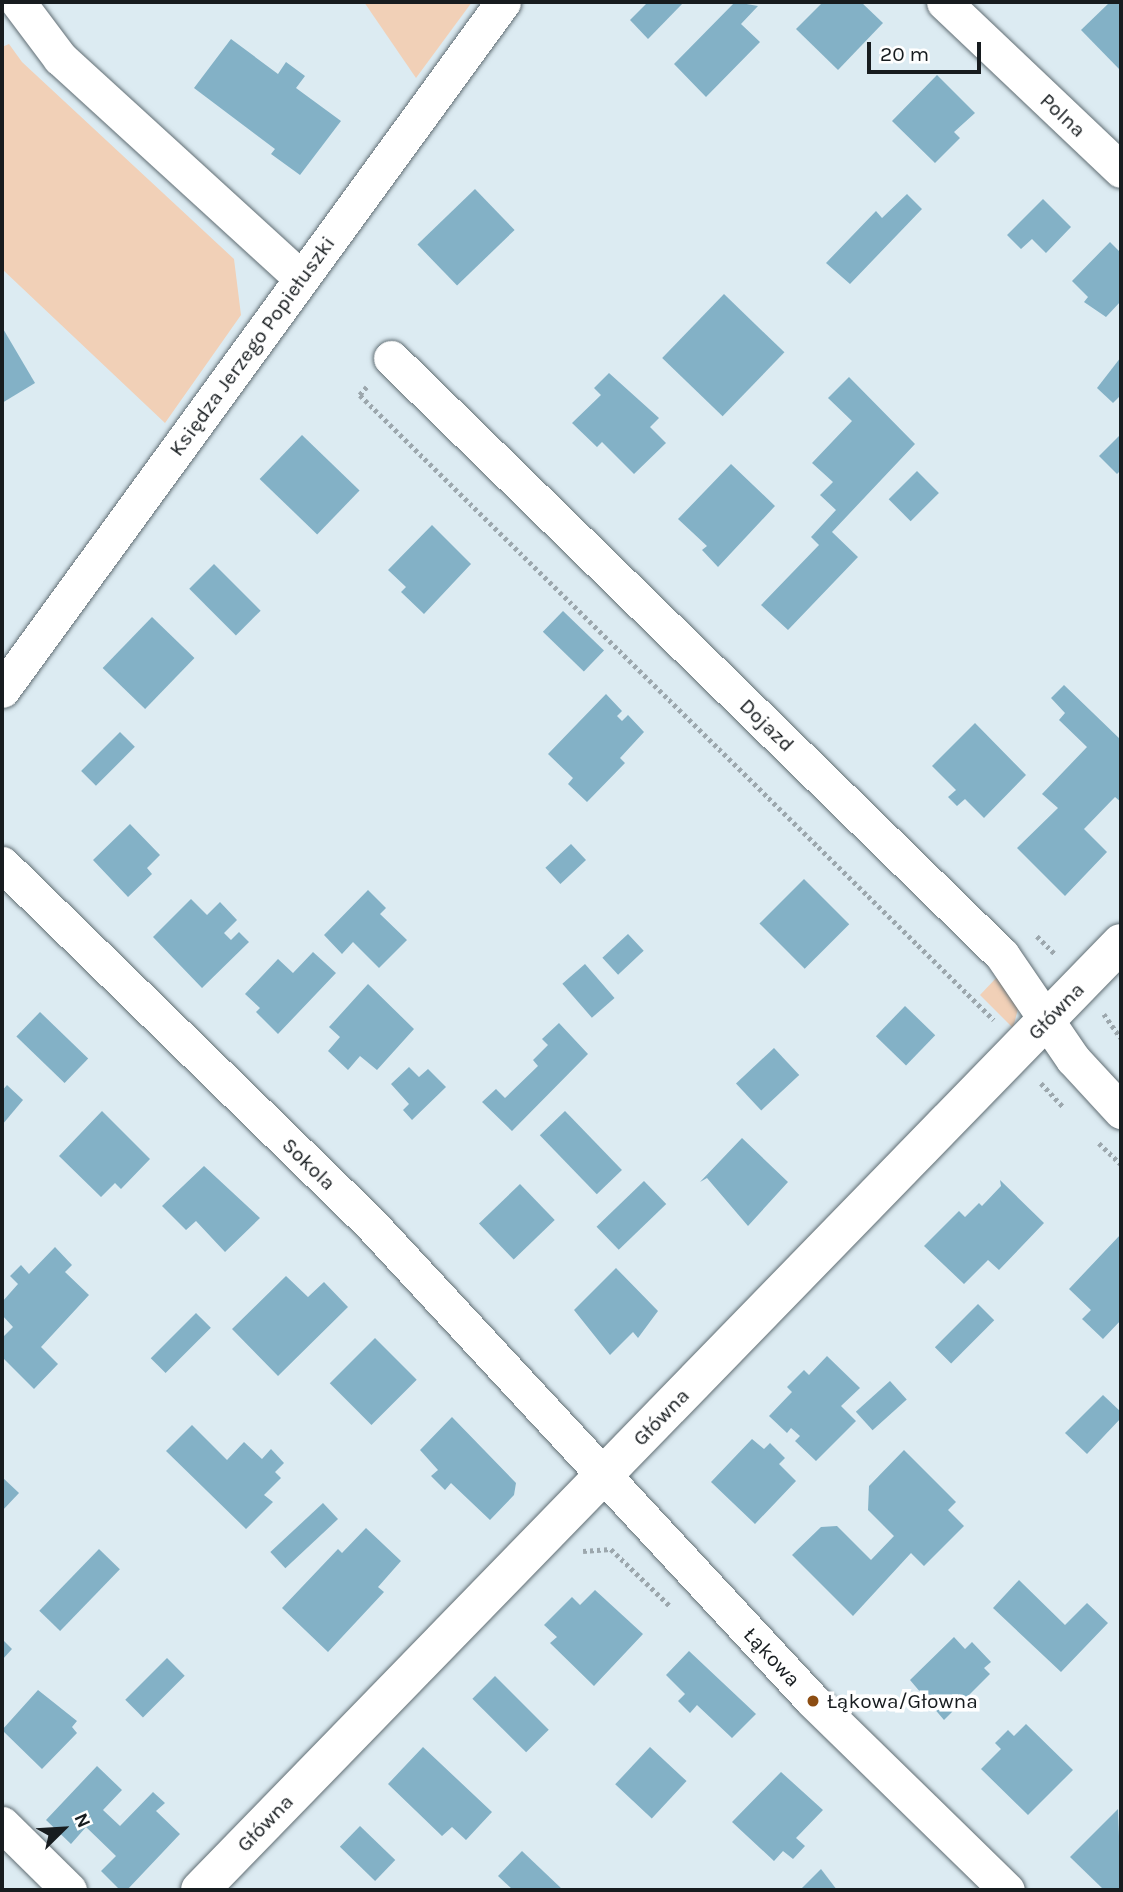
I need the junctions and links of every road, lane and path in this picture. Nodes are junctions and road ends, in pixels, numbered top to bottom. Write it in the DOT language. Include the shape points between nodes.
graph roads {
  1 [pos="18,2"];
  2 [pos="503,2"];
  3 [pos="944,2"];
  4 [pos="1121,170"];
  5 [pos="301,278"];
  6 [pos="391,358"];
  7 [pos="2,691"];
  8 [pos="2,864"];
  9 [pos="1121,943"];
  10 [pos="1048,1019"];
  11 [pos="1021,1047"];
  12 [pos="1067,1111"];
  13 [pos="1121,1111"];
  14 [pos="1094,1138"];
  15 [pos="1121,1164"];
  16 [pos="603,1477"];
  17 [pos="578,1551"];
  18 [pos="626,1562"];
  19 [pos="2,1824"];
  20 [pos="69,1890"];
  21 [pos="200,1890"];
  22 [pos="1007,1890"];
  1 -- 5 [label="street" via="60,58"];
  2 -- 5 [label="street, Księdza Jerzego Popiełuszki"];
  3 -- 4 [label="street, Polna"];
  5 -- 7 [label="street, Księdza Jerzego Popiełuszki"];
  6 -- 10 [label="street, Dojazd" via="1002,956"];
  6 -- 11 [label="path" via="360,395"];
  8 -- 16 [label="street, Sokola" via="371,1224"];
  9 -- 10 [label="street, Główna"];
  10 -- 11 [label="street, Główna"];
  10 -- 13 [label="street, Dojazd" via="1086,1075"];
  11 -- 12 [label="path" via="1046,1090"];
  11 -- 16 [label="street, Główna"];
  14 -- 15 [label="path"];
  16 -- 21 [label="street, Główna"];
  16 -- 22 [label="street, Łąkowa" via="813,1701"];
  17 -- 18 [label="path" via="611,1549"];
  19 -- 20 [label="street"];
}
